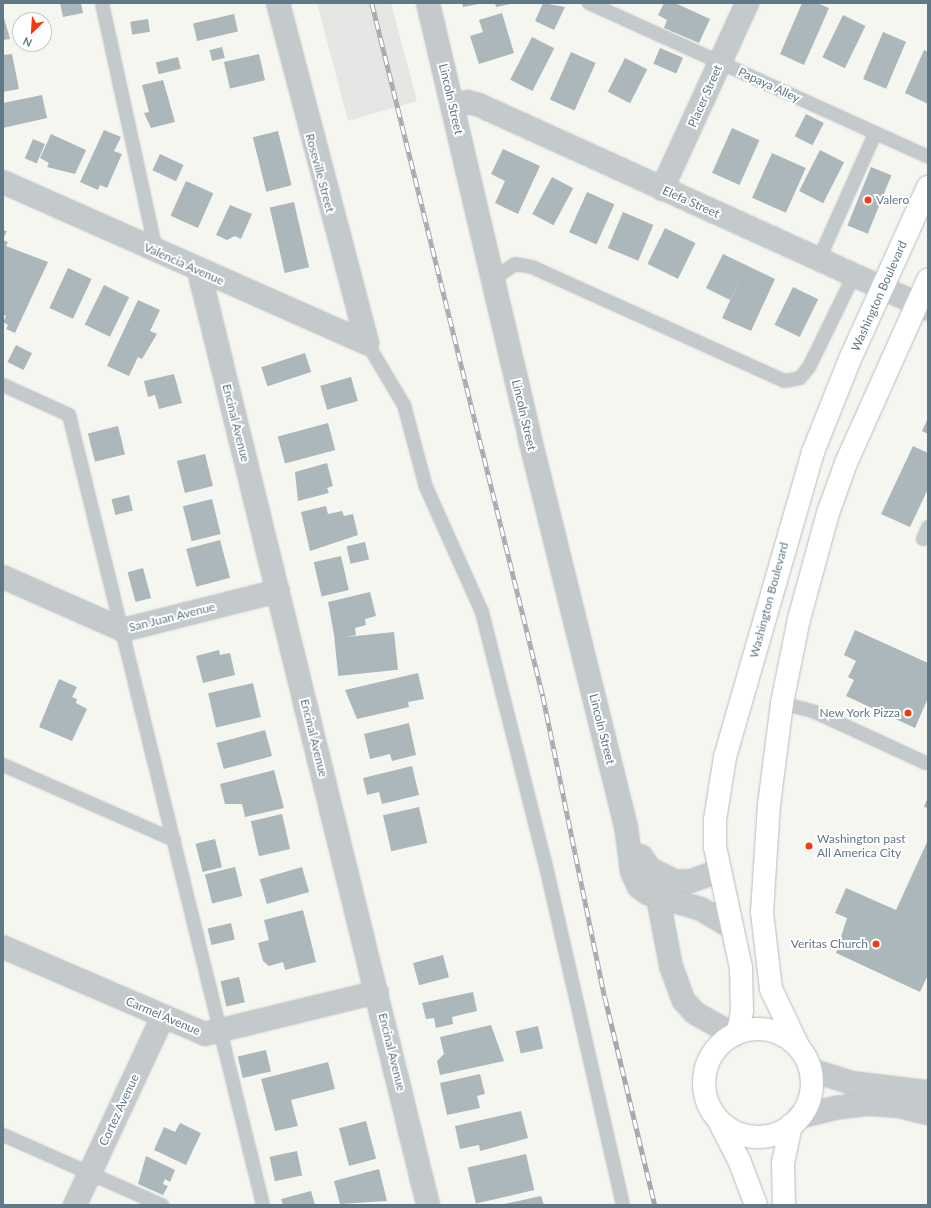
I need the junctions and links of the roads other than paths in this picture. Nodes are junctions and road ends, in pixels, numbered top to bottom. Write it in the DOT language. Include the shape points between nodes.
graph roads {
  1 [pos="102,3"];
  2 [pos="278,3"];
  3 [pos="428,3"];
  4 [pos="589,3"];
  5 [pos="747,3"];
  6 [pos="720,62"];
  7 [pos="452,106"];
  8 [pos="875,134"];
  9 [pos="928,157"];
  10 [pos="3,182"];
  11 [pos="928,187"];
  12 [pos="662,189"];
  13 [pos="156,251"];
  14 [pos="819,259"];
  15 [pos="199,271"];
  16 [pos="854,275"];
  17 [pos="493,279"];
  18 [pos="928,280"];
  19 [pos="881,288"];
  20 [pos="923,307"];
  21 [pos="367,343"];
  22 [pos="3,385"];
  23 [pos="928,527"];
  24 [pos="923,539"];
  25 [pos="3,577"];
  26 [pos="278,592"];
  27 [pos="122,630"];
  28 [pos="782,703"];
  29 [pos="926,763"];
  30 [pos="3,765"];
  31 [pos="626,826"];
  32 [pos="174,840"];
  33 [pos="640,856"];
  34 [pos="719,871"];
  35 [pos="658,898"];
  36 [pos="732,927"];
  37 [pos="3,947"];
  38 [pos="377,992"];
  39 [pos="163,1016"];
  40 [pos="220,1031"];
  41 [pos="736,1034"];
  42 [pos="798,1046"];
  43 [pos="811,1070"];
  44 [pos="928,1092"];
  45 [pos="928,1114"];
  46 [pos="719,1120"];
  47 [pos="795,1121"];
  48 [pos="3,1135"];
  49 [pos="90,1172"];
  50 [pos="75,1205"];
  51 [pos="162,1205"];
  52 [pos="263,1205"];
  53 [pos="428,1205"];
  54 [pos="623,1205"];
  55 [pos="756,1205"];
  56 [pos="784,1205"];
  1 -- 13 [label="lane"];
  2 -- 21 [label="street, Roseville Street" via="308,127"];
  3 -- 7 [label="street, Lincoln Street"];
  4 -- 6 [label="lane, Papaya Alley"];
  5 -- 6 [label="street, Placer Street"];
  6 -- 8 [label="lane, Papaya Alley"];
  6 -- 12 [label="street, Placer Street"];
  7 -- 12 [label="street, Elefa Street" via="467,102 479,105"];
  7 -- 17 [label="street, Lincoln Street"];
  8 -- 9 [label="lane, Papaya Alley"];
  8 -- 14 [label="lane"];
  10 -- 13 [label="street, Valencia Avenue"];
  11 -- 19 [label="main road, Washington Boulevard"];
  12 -- 14 [label="street, Elefa Street"];
  13 -- 15 [label="street, Valencia Avenue"];
  14 -- 16 [label="street, Elefa Street"];
  15 -- 21 [label="street, Valencia Avenue"];
  15 -- 26 [label="street, Encinal Avenue"];
  16 -- 17 [label="lane" via="809,367 800,378 786,381 532,267 516,264"];
  16 -- 19 [label="street, Elefa Street"];
  17 -- 31 [label="street, Lincoln Street"];
  18 -- 20 [label="main road"];
  19 -- 20 [label="street, Elefa Street"];
  19 -- 34 [label="main road, Washington Boulevard" via="814,452 777,566 722,772 715,820"];
  20 -- 28 [label="main road" via="846,463 828,513 799,619"];
  21 -- 54 [label="lane" via="404,405 426,487 482,612 545,862"];
  22 -- 27 [label="lane" via="69,415"];
  23 -- 24 [label="lane"];
  25 -- 27 [label="street, San Juan Avenue"];
  26 -- 27 [label="street, San Juan Avenue"];
  26 -- 38 [label="street, Encinal Avenue"];
  27 -- 32 [label="lane"];
  28 -- 29 [label="lane" via="815,712"];
  28 -- 42 [label="main road" via="769,805 762,912 771,989"];
  30 -- 32 [label="lane"];
  31 -- 33 [label="street, Lincoln Street"];
  31 -- 35 [label="street, Lincoln Street" via="632,872 639,887"];
  32 -- 40 [label="lane"];
  33 -- 34 [label="street, Lincoln Street" via="650,869 675,881 691,881"];
  33 -- 35 [label="street, Lincoln Street"];
  34 -- 36 [label="main road, Washington Boulevard"];
  35 -- 36 [label="street, Lincoln Street" via="701,908"];
  35 -- 41 [label="street, Lincoln Street" via="671,966 684,1001 695,1013"];
  36 -- 41 [label="main road, Washington Boulevard" via="741,968"];
  37 -- 39 [label="street, Carmel Avenue"];
  38 -- 40 [label="street, Carmel Avenue"];
  38 -- 53 [label="street, Encinal Avenue"];
  39 -- 40 [label="street, Carmel Avenue" via="205,1034"];
  39 -- 49 [label="street, Cortez Avenue"];
  40 -- 52 [label="lane"];
  41 -- 42 [label="main road" via="768,1029 785,1035"];
  41 -- 46 [label="main road" via="720,1046 706,1074 706,1092"];
  42 -- 43 [label="main road"];
  43 -- 44 [label="street" via="852,1083"];
  43 -- 47 [label="main road" via="810,1095"];
  45 -- 47 [label="street" via="899,1106 869,1104 834,1108"];
  46 -- 47 [label="main road" via="735,1133 755,1137"];
  46 -- 55 [label="main road" via="739,1160"];
  47 -- 56 [label="main road" via="783,1163"];
  48 -- 49 [label="lane"];
  49 -- 50 [label="street, Cortez Avenue"];
  49 -- 51 [label="lane"];
}
